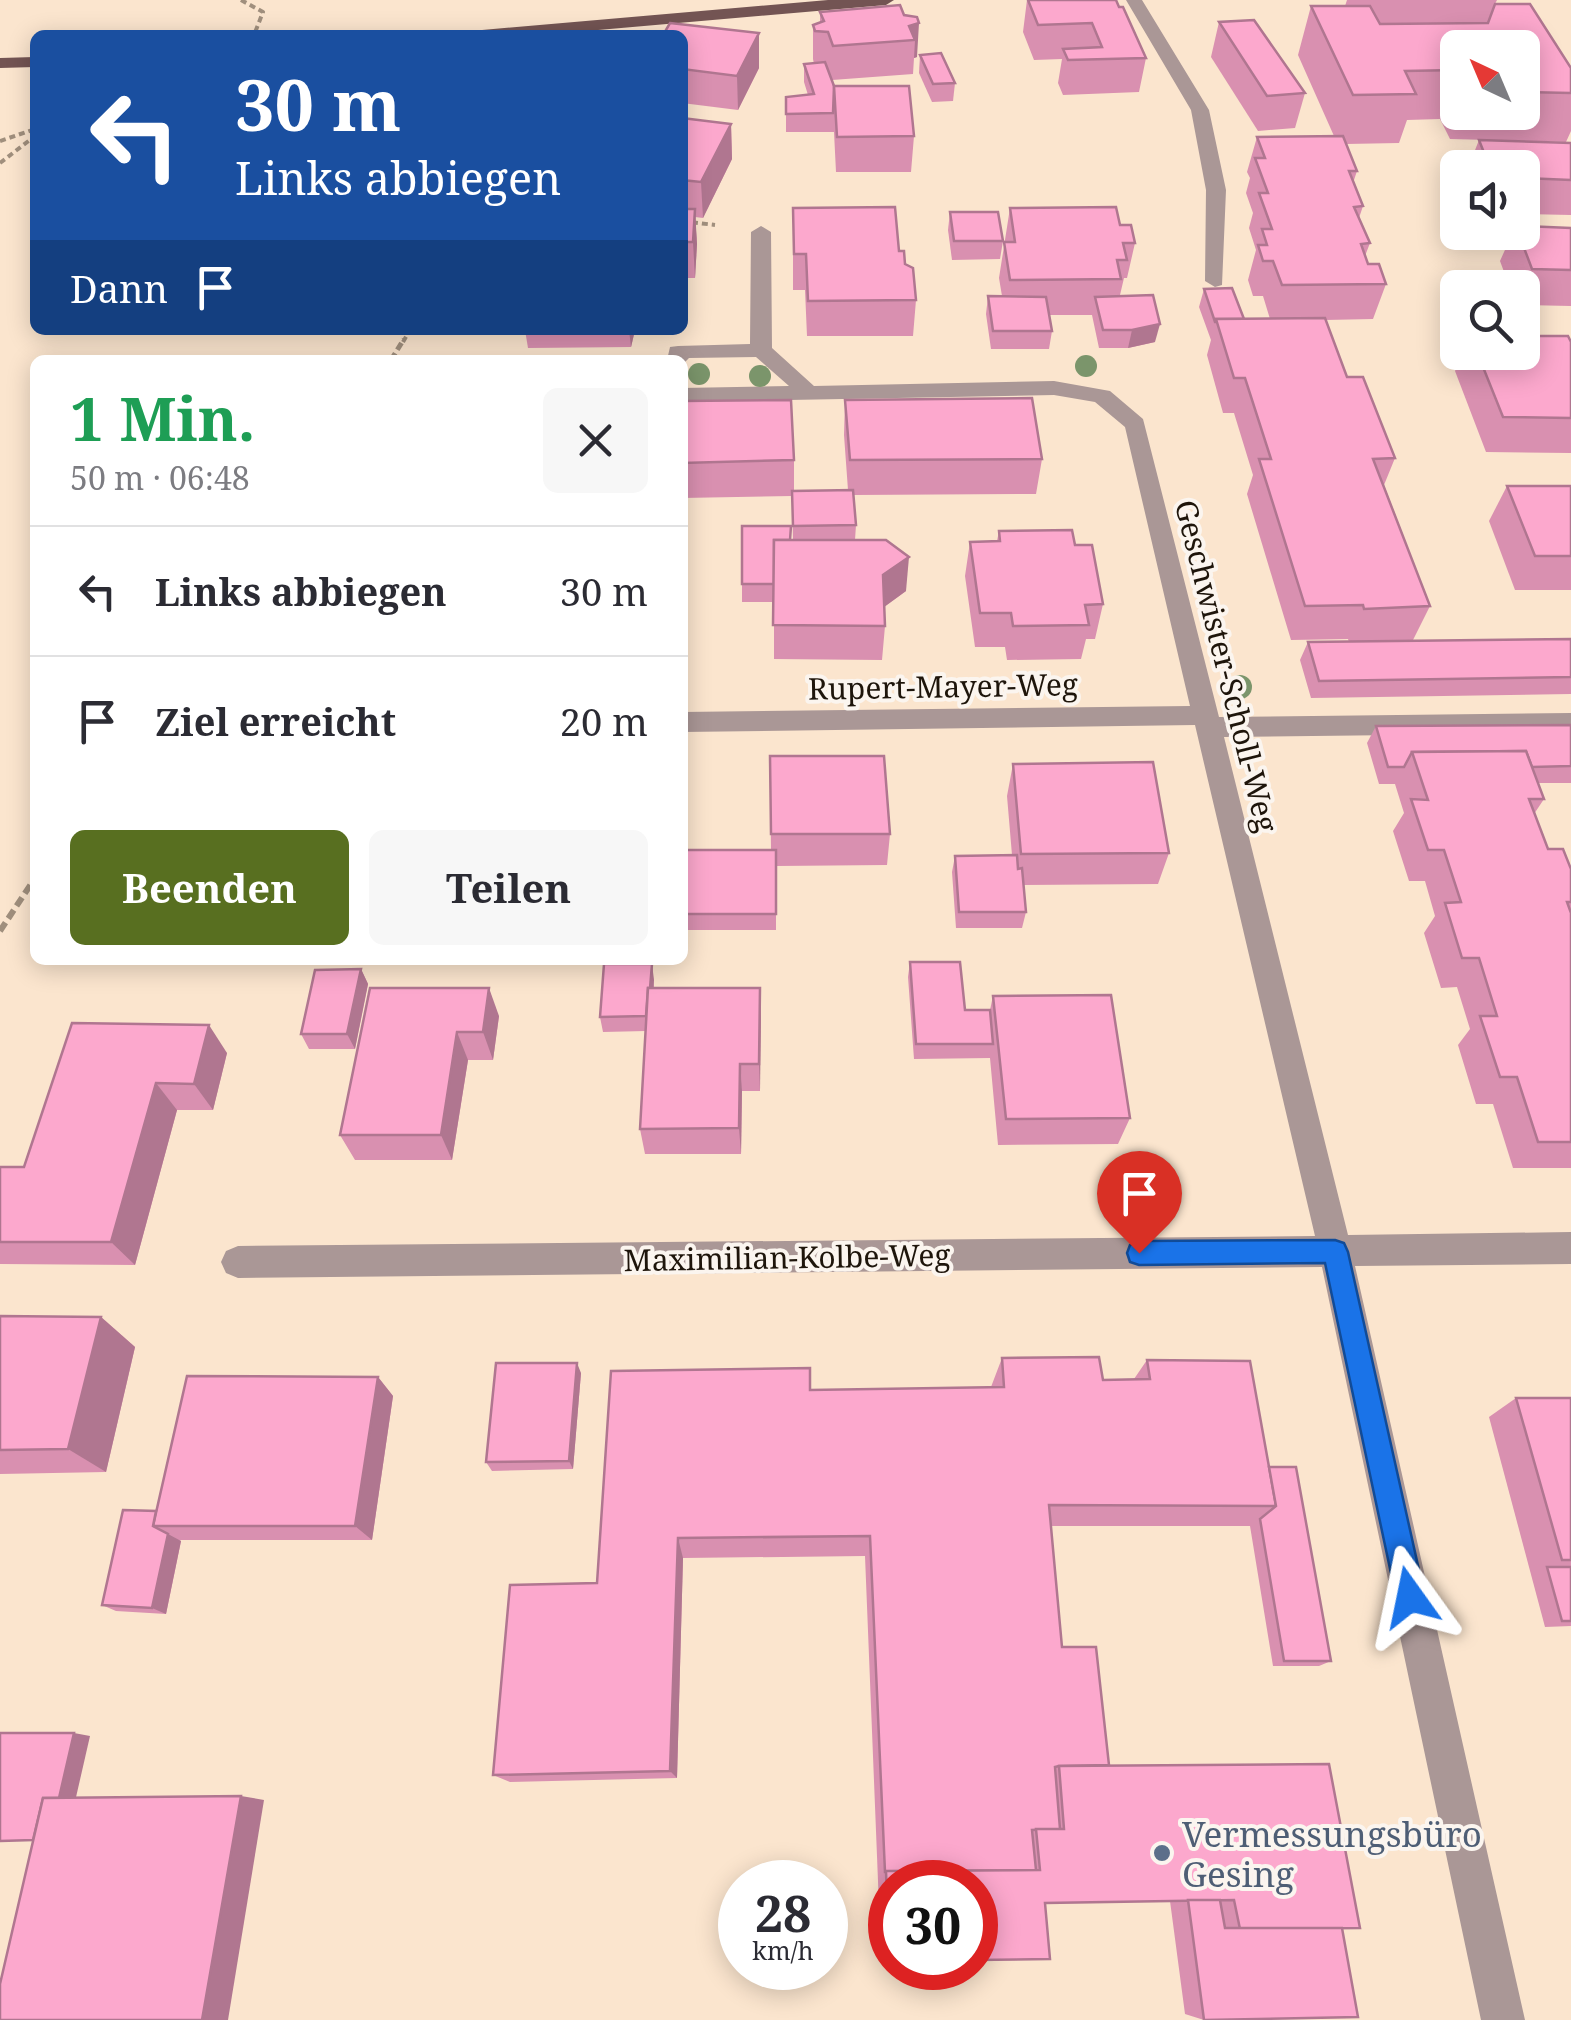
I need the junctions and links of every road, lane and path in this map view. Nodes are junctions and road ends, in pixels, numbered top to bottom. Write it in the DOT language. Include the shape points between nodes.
graph roads {
  1 [pos="242,0"];
  2 [pos="886,0"];
  3 [pos="1134,0"];
  4 [pos="256,30"];
  5 [pos="540,30"];
  6 [pos="30,62"];
  7 [pos="0,63"];
  8 [pos="30,133"];
  9 [pos="30,136"];
  10 [pos="0,141"];
  11 [pos="0,163"];
  12 [pos="761,232"];
  13 [pos="1216,281"];
  14 [pos="761,350"];
  15 [pos="678,355"];
  16 [pos="809,393"];
  17 [pos="688,395"];
  18 [pos="1206,721"];
  19 [pos="688,722"];
  20 [pos="1571,722"];
  21 [pos="30,886"];
  22 [pos="0,931"];
  23 [pos="1571,1248"];
  24 [pos="1335,1252"];
  25 [pos="238,1262"];
  26 [pos="1503,2020"];
  1 -- 4 [label="path" via="263,12"];
  2 -- 5 [label="main road"];
  3 -- 13 [label="street" via="1200,110 1216,190"];
  6 -- 7 [label="main road"];
  8 -- 10 [label="path"];
  9 -- 11 [label="path"];
  12 -- 14 [label="street"];
  14 -- 15 [label="street"];
  14 -- 16 [label="street"];
  16 -- 17 [label="street, Geschwister-Scholl-Weg"];
  16 -- 18 [label="street, Geschwister-Scholl-Weg" via="1054,388 1102,396 1136,424"];
  18 -- 19 [label="street, Rupert-Mayer-Weg"];
  18 -- 20 [label="street, Rupert-Mayer-Weg"];
  18 -- 24 [label="street, Geschwister-Scholl-Weg"];
  21 -- 22 [label="path"];
  23 -- 24 [label="street, Maximilian-Kolbe-Weg"];
  24 -- 25 [label="street, Maximilian-Kolbe-Weg"];
  24 -- 26 [label="street, Geschwister-Scholl-Weg"];
}
